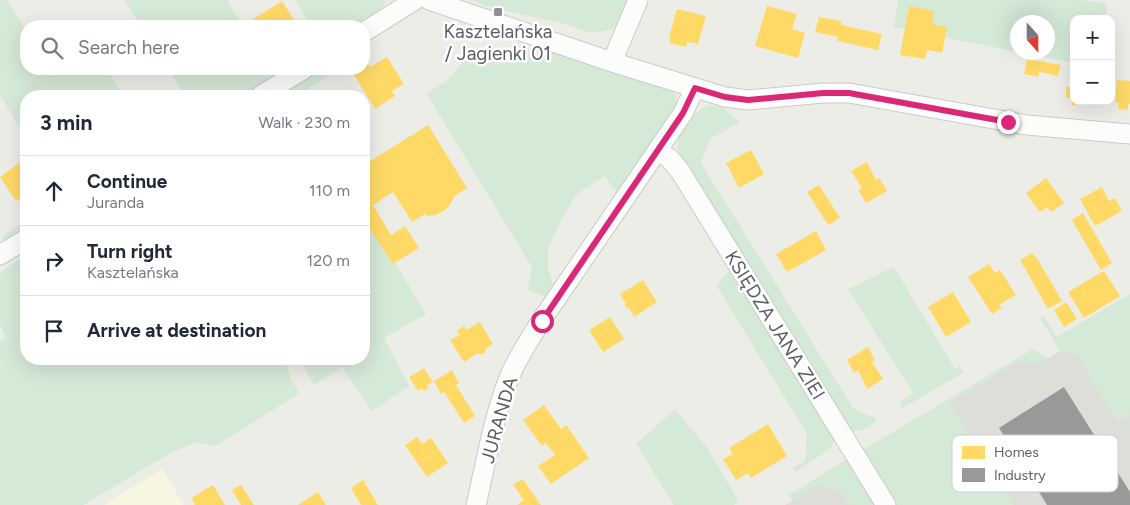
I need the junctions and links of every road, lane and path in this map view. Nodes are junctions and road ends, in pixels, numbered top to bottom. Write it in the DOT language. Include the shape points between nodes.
graph roads {
  1 [pos="415,0"];
  2 [pos="429,0"];
  3 [pos="638,0"];
  4 [pos="370,28"];
  5 [pos="612,62"];
  6 [pos="294,75"];
  7 [pos="695,88"];
  8 [pos="270,90"];
  9 [pos="1130,134"];
  10 [pos="658,151"];
  11 [pos="20,243"];
  12 [pos="0,255"];
  13 [pos="476,505"];
  14 [pos="886,505"];
  1 -- 4 [label="street"];
  2 -- 5 [label="street"];
  3 -- 5 [label="street"];
  5 -- 7 [label="street"];
  6 -- 8 [label="street"];
  7 -- 9 [label="street" via="748,100 849,93 1027,125"];
  7 -- 10 [label="street, JURANDA"];
  10 -- 13 [label="street, JURANDA" via="542,321 509,376 499,405"];
  10 -- 14 [label="street, KSIĘDZA JANA ZIEI" via="680,170"];
  11 -- 12 [label="street"];
}
